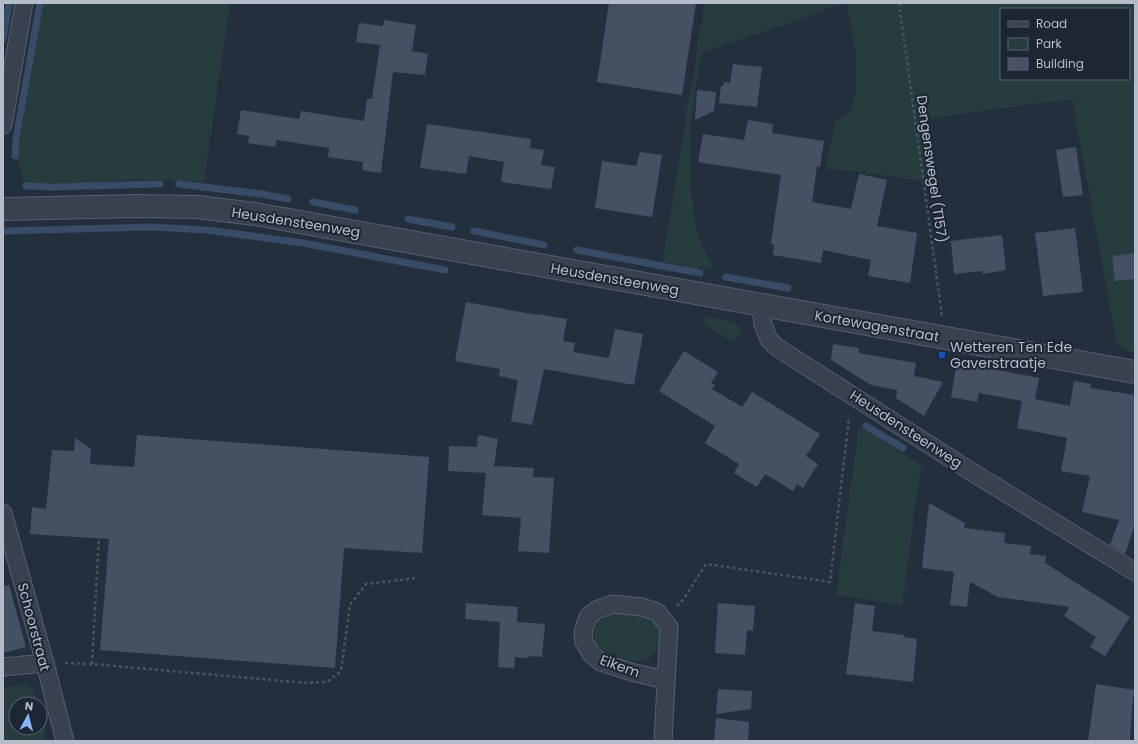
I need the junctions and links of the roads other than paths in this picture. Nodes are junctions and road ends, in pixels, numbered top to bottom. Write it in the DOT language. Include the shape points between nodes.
graph roads {
  1 [pos="24,3"];
  2 [pos="3,125"];
  3 [pos="3,209"];
  4 [pos="761,305"];
  5 [pos="1135,372"];
  6 [pos="3,513"];
  7 [pos="1135,572"];
  8 [pos="44,663"];
  9 [pos="3,667"];
  10 [pos="666,680"];
  11 [pos="65,741"];
  12 [pos="663,741"];
  1 -- 2 [label="street"];
  3 -- 4 [label="street, Heusdensteenweg" via="197,207 255,214"];
  4 -- 5 [label="street, Kortewagenstraat"];
  4 -- 7 [label="street, Heusdensteenweg" via="769,340 778,348"];
  6 -- 8 [label="street, Schoorstraat"];
  8 -- 9 [label="street"];
  8 -- 11 [label="street, Schoorstraat"];
  10 -- 10 [label="street, Eikem" via="669,627 657,612 642,607 613,604 596,610 588,618 583,632 584,642 592,655 601,662"];
  10 -- 12 [label="street"];
}
